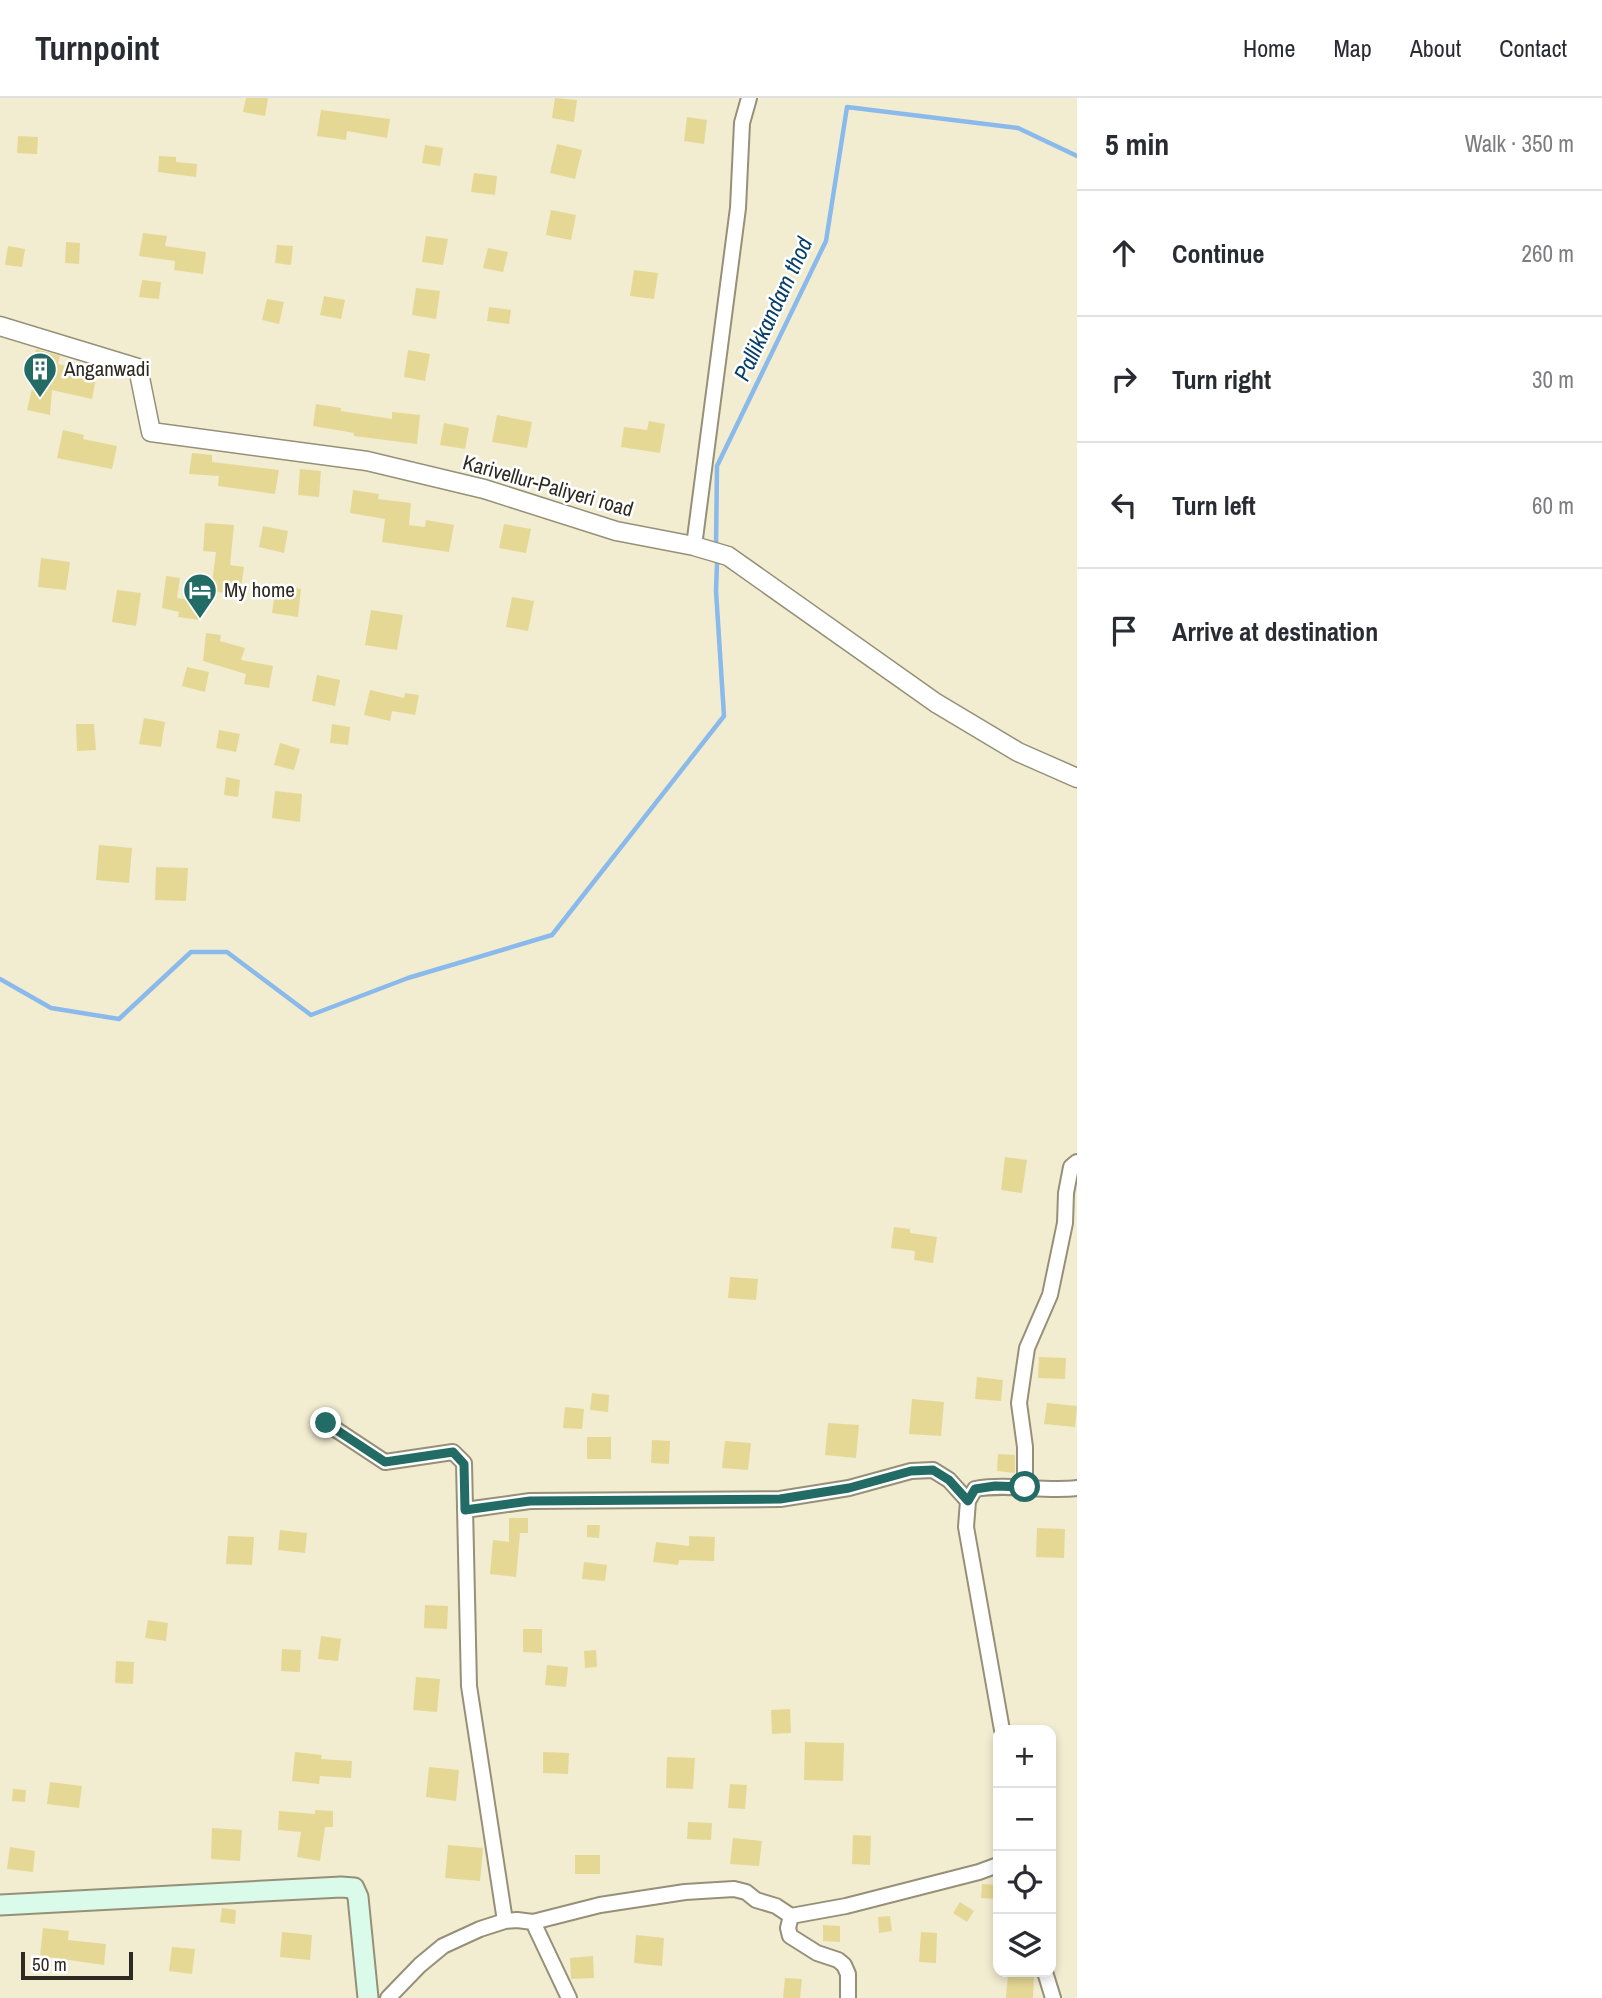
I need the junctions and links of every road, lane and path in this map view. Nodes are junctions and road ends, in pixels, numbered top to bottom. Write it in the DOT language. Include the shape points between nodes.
graph roads {
  1 [pos="749,98"];
  2 [pos="0,326"];
  3 [pos="694,546"];
  4 [pos="1077,778"];
  5 [pos="1077,1162"];
  6 [pos="326,1423"];
  7 [pos="1025,1487"];
  8 [pos="1077,1488"];
  9 [pos="968,1501"];
  10 [pos="465,1510"];
  11 [pos="1001,1725"];
  12 [pos="993,1867"];
  13 [pos="0,1905"];
  14 [pos="791,1916"];
  15 [pos="505,1921"];
  16 [pos="533,1922"];
  17 [pos="1047,1977"];
  18 [pos="368,1998"];
  19 [pos="388,1998"];
  20 [pos="569,1998"];
  21 [pos="848,1998"];
  22 [pos="1053,1998"];
  1 -- 3 [label="street" via="742,123 738,208"];
  2 -- 3 [label="street, Karivellur-Paliyeri road" via="138,369 151,432 367,461 484,489 616,531"];
  3 -- 4 [label="street, Karivellur-Paliyeri road" via="728,556 936,703 1018,751"];
  5 -- 7 [label="street" via="1071,1167 1050,1295 1027,1348 1020,1403"];
  6 -- 10 [label="street" via="385,1462 453,1452 464,1464"];
  7 -- 8 [label="street"];
  7 -- 9 [label="street" via="975,1489"];
  9 -- 10 [label="street" via="933,1470 780,1499 530,1501"];
  9 -- 11 [label="street" via="966,1527"];
  10 -- 15 [label="street" via="469,1686"];
  12 -- 14 [label="street"];
  13 -- 18 [label="main road" via="354,1888"];
  14 -- 16 [label="street" via="734,1889 600,1905"];
  14 -- 21 [label="street" via="790,1936 844,1965"];
  15 -- 16 [label="street"];
  15 -- 19 [label="street" via="443,1946"];
  16 -- 20 [label="street"];
  17 -- 22 [label="street"];
}
